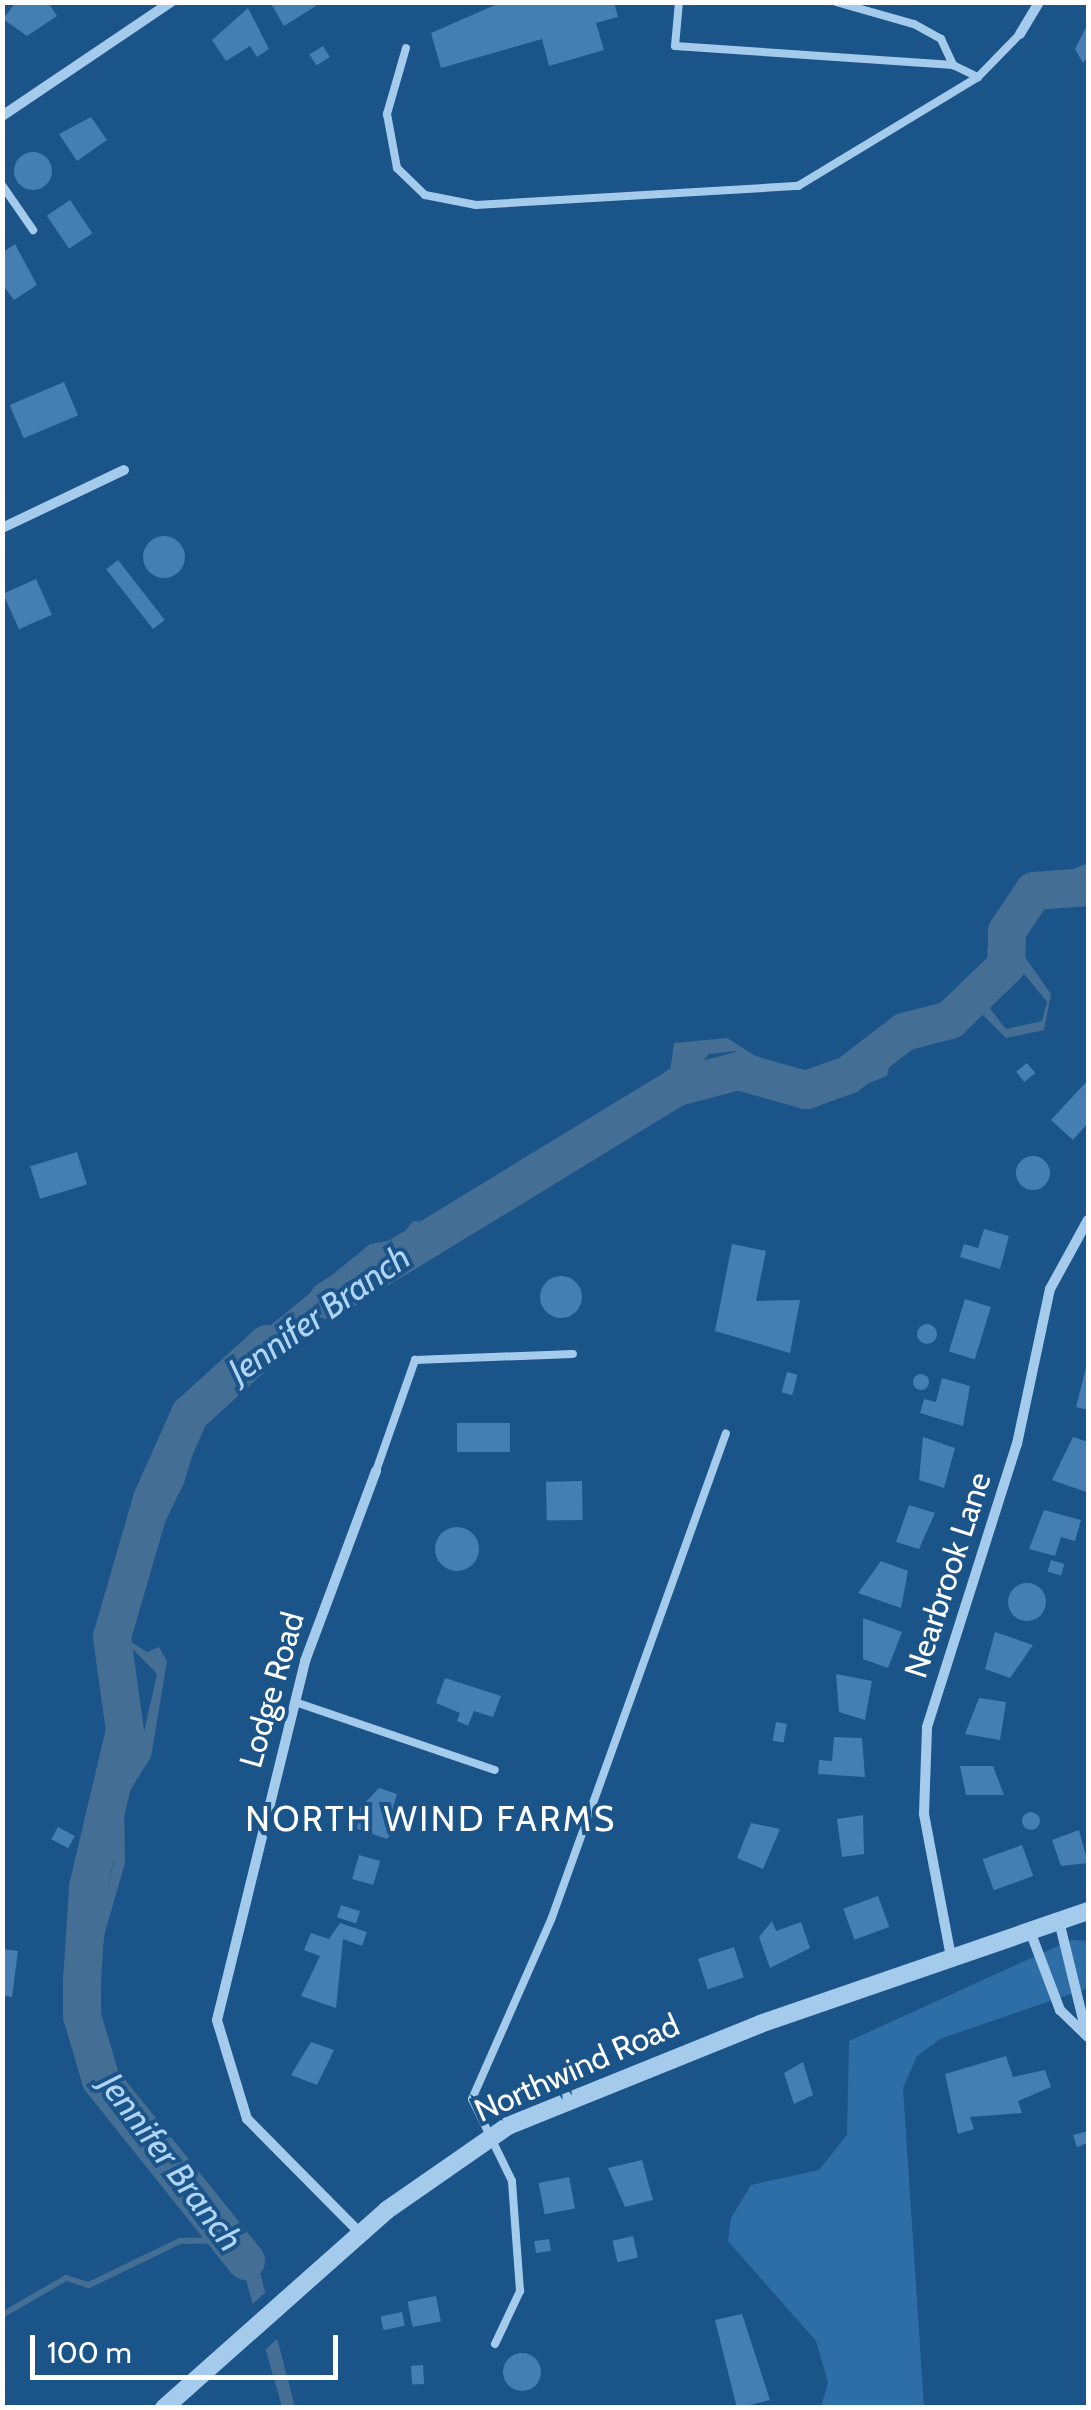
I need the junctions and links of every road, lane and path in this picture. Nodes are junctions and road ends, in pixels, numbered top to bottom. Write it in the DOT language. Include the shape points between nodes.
graph roads {
  1 [pos="170,2"];
  2 [pos="679,2"];
  3 [pos="836,2"];
  4 [pos="1038,2"];
  5 [pos="1020,34"];
  6 [pos="406,48"];
  7 [pos="953,65"];
  8 [pos="978,77"];
  9 [pos="2,116"];
  10 [pos="2,186"];
  11 [pos="33,230"];
  12 [pos="124,470"];
  13 [pos="2,528"];
  14 [pos="1088,1220"];
  15 [pos="573,1354"];
  16 [pos="726,1433"];
  17 [pos="376,1472"];
  18 [pos="295,1702"];
  19 [pos="495,1770"];
  20 [pos="1088,1912"];
  21 [pos="1059,1921"];
  22 [pos="1030,1930"];
  23 [pos="951,1957"];
  24 [pos="1087,2035"];
  25 [pos="486,2138"];
  26 [pos="361,2234"];
  27 [pos="495,2344"];
  28 [pos="164,2408"];
  1 -- 9 [label="street"];
  2 -- 7 [label="lane" via="675,46"];
  3 -- 7 [label="lane" via="914,24 941,39"];
  4 -- 5 [label="street"];
  5 -- 8 [label="lane"];
  6 -- 8 [label="lane" via="387,114 397,168 425,196 476,205 798,186"];
  7 -- 8 [label="lane"];
  10 -- 11 [label="lane"];
  12 -- 13 [label="street"];
  14 -- 23 [label="street, Nearbrook Lane" via="1050,1289 1017,1444 927,1726 924,1814"];
  15 -- 17 [label="lane" via="415,1360"];
  16 -- 25 [label="lane" via="551,1920 472,2099"];
  17 -- 18 [label="street, Lodge Road"];
  18 -- 19 [label="lane"];
  18 -- 26 [label="street, Lodge Road" via="216,2020 247,2119"];
  20 -- 21 [label="street, Northwind Road"];
  21 -- 22 [label="street, Northwind Road"];
  21 -- 24 [label="street"];
  22 -- 23 [label="street, Northwind Road"];
  22 -- 24 [label="street" via="1060,2010"];
  23 -- 25 [label="street, Northwind Road" via="642,2068"];
  25 -- 26 [label="street, Northwind Road"];
  25 -- 27 [label="lane" via="512,2181 520,2291"];
  26 -- 28 [label="street, Northwind Road"];
}
